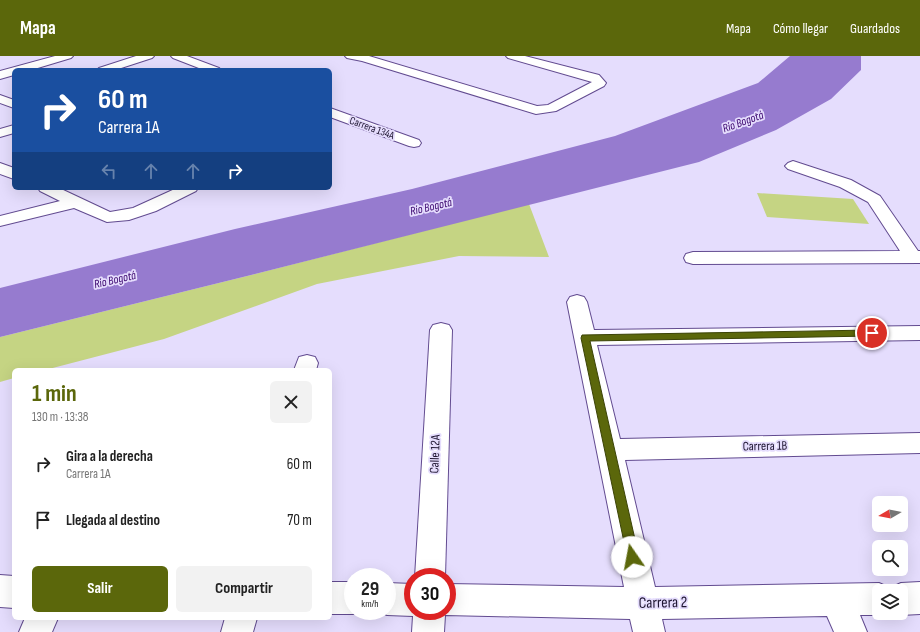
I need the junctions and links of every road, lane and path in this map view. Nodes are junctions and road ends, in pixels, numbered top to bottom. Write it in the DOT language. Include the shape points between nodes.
graph roads {
  1 [pos="67,56"];
  2 [pos="148,56"];
  3 [pos="177,56"];
  4 [pos="351,56"];
  5 [pos="512,56"];
  6 [pos="200,64"];
  7 [pos="26,68"];
  8 [pos="109,68"];
  9 [pos="190,68"];
  10 [pos="210,68"];
  11 [pos="12,72"];
  12 [pos="0,75"];
  13 [pos="334,117"];
  14 [pos="12,130"];
  15 [pos="0,133"];
  16 [pos="414,143"];
  17 [pos="793,166"];
  18 [pos="0,168"];
  19 [pos="12,173"];
  20 [pos="50,190"];
  21 [pos="186,190"];
  22 [pos="77,202"];
  23 [pos="0,221"];
  24 [pos="916,256"];
  25 [pos="693,258"];
  26 [pos="577,302"];
  27 [pos="441,330"];
  28 [pos="920,333"];
  29 [pos="585,338"];
  30 [pos="920,443"];
  31 [pos="609,450"];
  32 [pos="430,568"];
  33 [pos="0,591"];
  34 [pos="12,592"];
  35 [pos="332,598"];
  36 [pos="344,598"];
  37 [pos="920,598"];
  38 [pos="872,599"];
  39 [pos="908,599"];
  40 [pos="836,600"];
  41 [pos="456,601"];
  42 [pos="646,618"];
  43 [pos="41,620"];
  44 [pos="240,620"];
  45 [pos="429,620"];
  46 [pos="35,632"];
  47 [pos="237,632"];
  48 [pos="428,632"];
  49 [pos="851,632"];
  1 -- 7 [label="street"];
  2 -- 8 [label="street"];
  3 -- 6 [label="street"];
  4 -- 5 [label="street" via="536,110 551,108 600,83 595,78"];
  6 -- 9 [label="street"];
  6 -- 10 [label="street"];
  11 -- 12 [label="street"];
  13 -- 16 [label="street, Carrera 134A"];
  14 -- 15 [label="street"];
  17 -- 24 [label="street" via="866,193 874,199"];
  18 -- 19 [label="street"];
  20 -- 22 [label="street"];
  21 -- 22 [label="street" via="131,215 117,218 107,217"];
  22 -- 23 [label="street"];
  24 -- 25 [label="street"];
  26 -- 29 [label="street"];
  27 -- 32 [label="street, Calle 12A"];
  28 -- 29 [label="street"];
  29 -- 31 [label="street"];
  30 -- 31 [label="street, Carrera 1B"];
  31 -- 42 [label="street"];
  33 -- 34 [label="street"];
  35 -- 36 [label="street"];
  37 -- 39 [label="street"];
  38 -- 40 [label="street, Carrera 2"];
  40 -- 42 [label="street, Carrera 2"];
  40 -- 49 [label="street"];
  41 -- 42 [label="street, Carrera 2"];
  43 -- 46 [label="street"];
  44 -- 47 [label="street"];
  45 -- 48 [label="street"];
}
